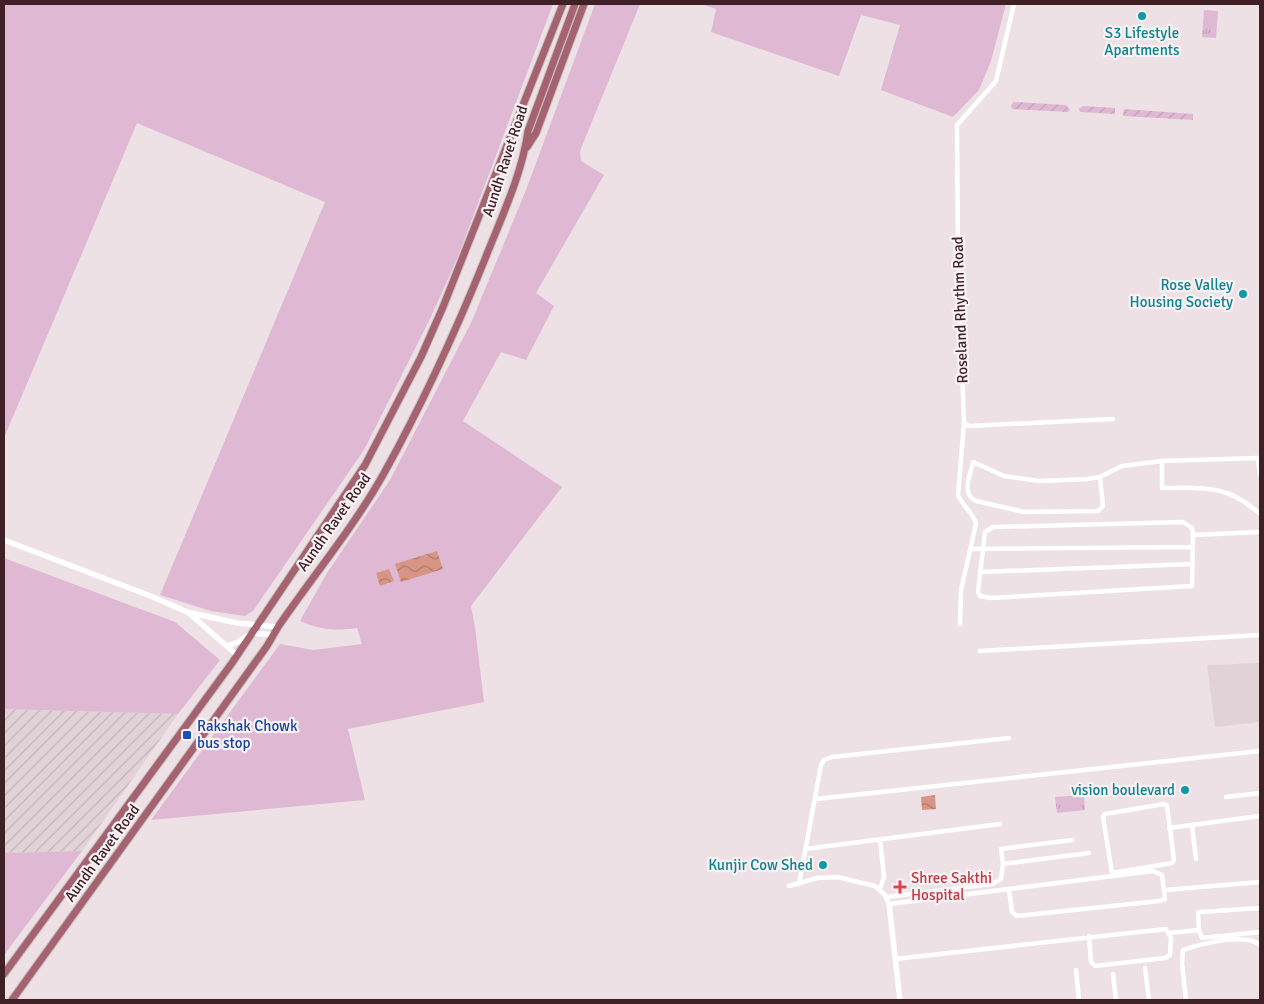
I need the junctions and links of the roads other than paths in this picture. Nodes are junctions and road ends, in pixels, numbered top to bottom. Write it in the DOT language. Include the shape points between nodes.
graph roads {
  1 [pos="562,4"];
  2 [pos="575,4"];
  3 [pos="584,4"];
  4 [pos="1014,4"];
  5 [pos="525,150"];
  6 [pos="1112,419"];
  7 [pos="964,423"];
  8 [pos="1162,461"];
  9 [pos="1260,475"];
  10 [pos="1100,477"];
  11 [pos="1260,514"];
  12 [pos="1260,532"];
  13 [pos="1193,535"];
  14 [pos="4,540"];
  15 [pos="1193,547"];
  16 [pos="972,549"];
  17 [pos="984,549"];
  18 [pos="1193,564"];
  19 [pos="981,572"];
  20 [pos="187,612"];
  21 [pos="258,624"];
  22 [pos="960,624"];
  23 [pos="278,627"];
  24 [pos="252,633"];
  25 [pos="274,635"];
  26 [pos="1260,635"];
  27 [pos="227,646"];
  28 [pos="980,651"];
  29 [pos="238,655"];
  30 [pos="1009,738"];
  31 [pos="1260,751"];
  32 [pos="1260,793"];
  33 [pos="1226,797"];
  34 [pos="816,799"];
  35 [pos="1260,816"];
  36 [pos="1000,824"];
  37 [pos="1192,825"];
  38 [pos="1170,828"];
  39 [pos="880,839"];
  40 [pos="1072,840"];
  41 [pos="805,849"];
  42 [pos="1089,853"];
  43 [pos="1196,859"];
  44 [pos="1003,864"];
  45 [pos="1260,882"];
  46 [pos="799,884"];
  47 [pos="789,886"];
  48 [pos="880,889"];
  49 [pos="1009,890"];
  50 [pos="1165,890"];
  51 [pos="886,898"];
  52 [pos="889,904"];
  53 [pos="1260,908"];
  54 [pos="1199,930"];
  55 [pos="1260,932"];
  56 [pos="1169,933"];
  57 [pos="1089,936"];
  58 [pos="1260,945"];
  59 [pos="895,958"];
  60 [pos="1145,968"];
  61 [pos="1076,970"];
  62 [pos="4,974"];
  63 [pos="1113,974"];
  64 [pos="12,1000"];
  65 [pos="900,1000"];
  66 [pos="1079,1000"];
  67 [pos="1116,1000"];
  68 [pos="1149,1000"];
  69 [pos="1186,1000"];
  1 -- 21 [label="main road, Aundh Ravet Road" via="421,357 365,466"];
  2 -- 5 [label="main road, Aundh Ravet Road" via="528,131"];
  3 -- 5 [label="main road" via="536,133"];
  4 -- 7 [label="street, Roseland Rhythm Road" via="996,81 957,125"];
  5 -- 23 [label="main road, Aundh Ravet Road" via="462,316 383,476"];
  6 -- 7 [label="street" via="969,426"];
  7 -- 16 [label="street, Roseland Rhythm Road" via="958,495 974,516 976,533"];
  8 -- 9 [label="street" via="1258,458"];
  8 -- 10 [label="street" via="1122,466"];
  8 -- 11 [label="street" via="1162,488 1201,487 1225,492"];
  10 -- 10 [label="street" via="1103,506 1098,511 1024,512 976,502 967,493 973,462 1004,476 1039,480"];
  12 -- 13 [label="street"];
  13 -- 15 [label="street"];
  13 -- 17 [label="street" via="1192,528 1183,522 992,526 985,532"];
  14 -- 20 [label="street"];
  15 -- 17 [label="street"];
  15 -- 18 [label="street"];
  16 -- 17 [label="street"];
  16 -- 22 [label="street, Roseland Rhythm Road" via="962,590"];
  17 -- 19 [label="street"];
  18 -- 19 [label="street"];
  18 -- 19 [label="street" via="1192,586 991,598 980,596 978,592"];
  20 -- 21 [label="street" via="237,623"];
  20 -- 27 [label="street"];
  21 -- 23 [label="street"];
  21 -- 24 [label="main road, Aundh Ravet Road"];
  23 -- 25 [label="main road, Aundh Ravet Road"];
  24 -- 25 [label="street"];
  24 -- 27 [label="street"];
  24 -- 29 [label="main road, Aundh Ravet Road"];
  25 -- 64 [label="main road, Aundh Ravet Road"];
  26 -- 28 [label="street"];
  27 -- 29 [label="street"];
  29 -- 62 [label="main road, Aundh Ravet Road"];
  30 -- 34 [label="street" via="827,758 821,765"];
  31 -- 34 [label="street"];
  32 -- 33 [label="street"];
  34 -- 41 [label="street"];
  35 -- 37 [label="street"];
  36 -- 39 [label="street"];
  37 -- 38 [label="street"];
  37 -- 43 [label="street"];
  38 -- 38 [label="street" via="1164,804 1105,814 1112,873 1172,863"];
  39 -- 41 [label="street"];
  39 -- 48 [label="street" via="884,877"];
  40 -- 44 [label="street" via="1001,849"];
  41 -- 46 [label="street"];
  42 -- 44 [label="street"];
  44 -- 51 [label="street" via="1002,879 996,883"];
  45 -- 50 [label="street"];
  46 -- 47 [label="street"];
  46 -- 48 [label="street" via="827,877"];
  48 -- 51 [label="street"];
  49 -- 50 [label="street" via="1153,871 1162,875"];
  49 -- 50 [label="street" via="1012,912 1017,916 1159,902 1165,899"];
  49 -- 52 [label="street"];
  51 -- 52 [label="street"];
  52 -- 59 [label="street"];
  53 -- 54 [label="street" via="1198,913"];
  54 -- 55 [label="street" via="1202,938"];
  54 -- 56 [label="street"];
  56 -- 57 [label="street" via="1166,929"];
  56 -- 57 [label="street" via="1168,957 1095,966 1091,962"];
  57 -- 59 [label="street"];
  58 -- 69 [label="street" via="1253,940 1242,939 1200,944 1183,950"];
  59 -- 65 [label="street"];
  60 -- 68 [label="street"];
  61 -- 66 [label="street"];
  63 -- 67 [label="street"];
}
